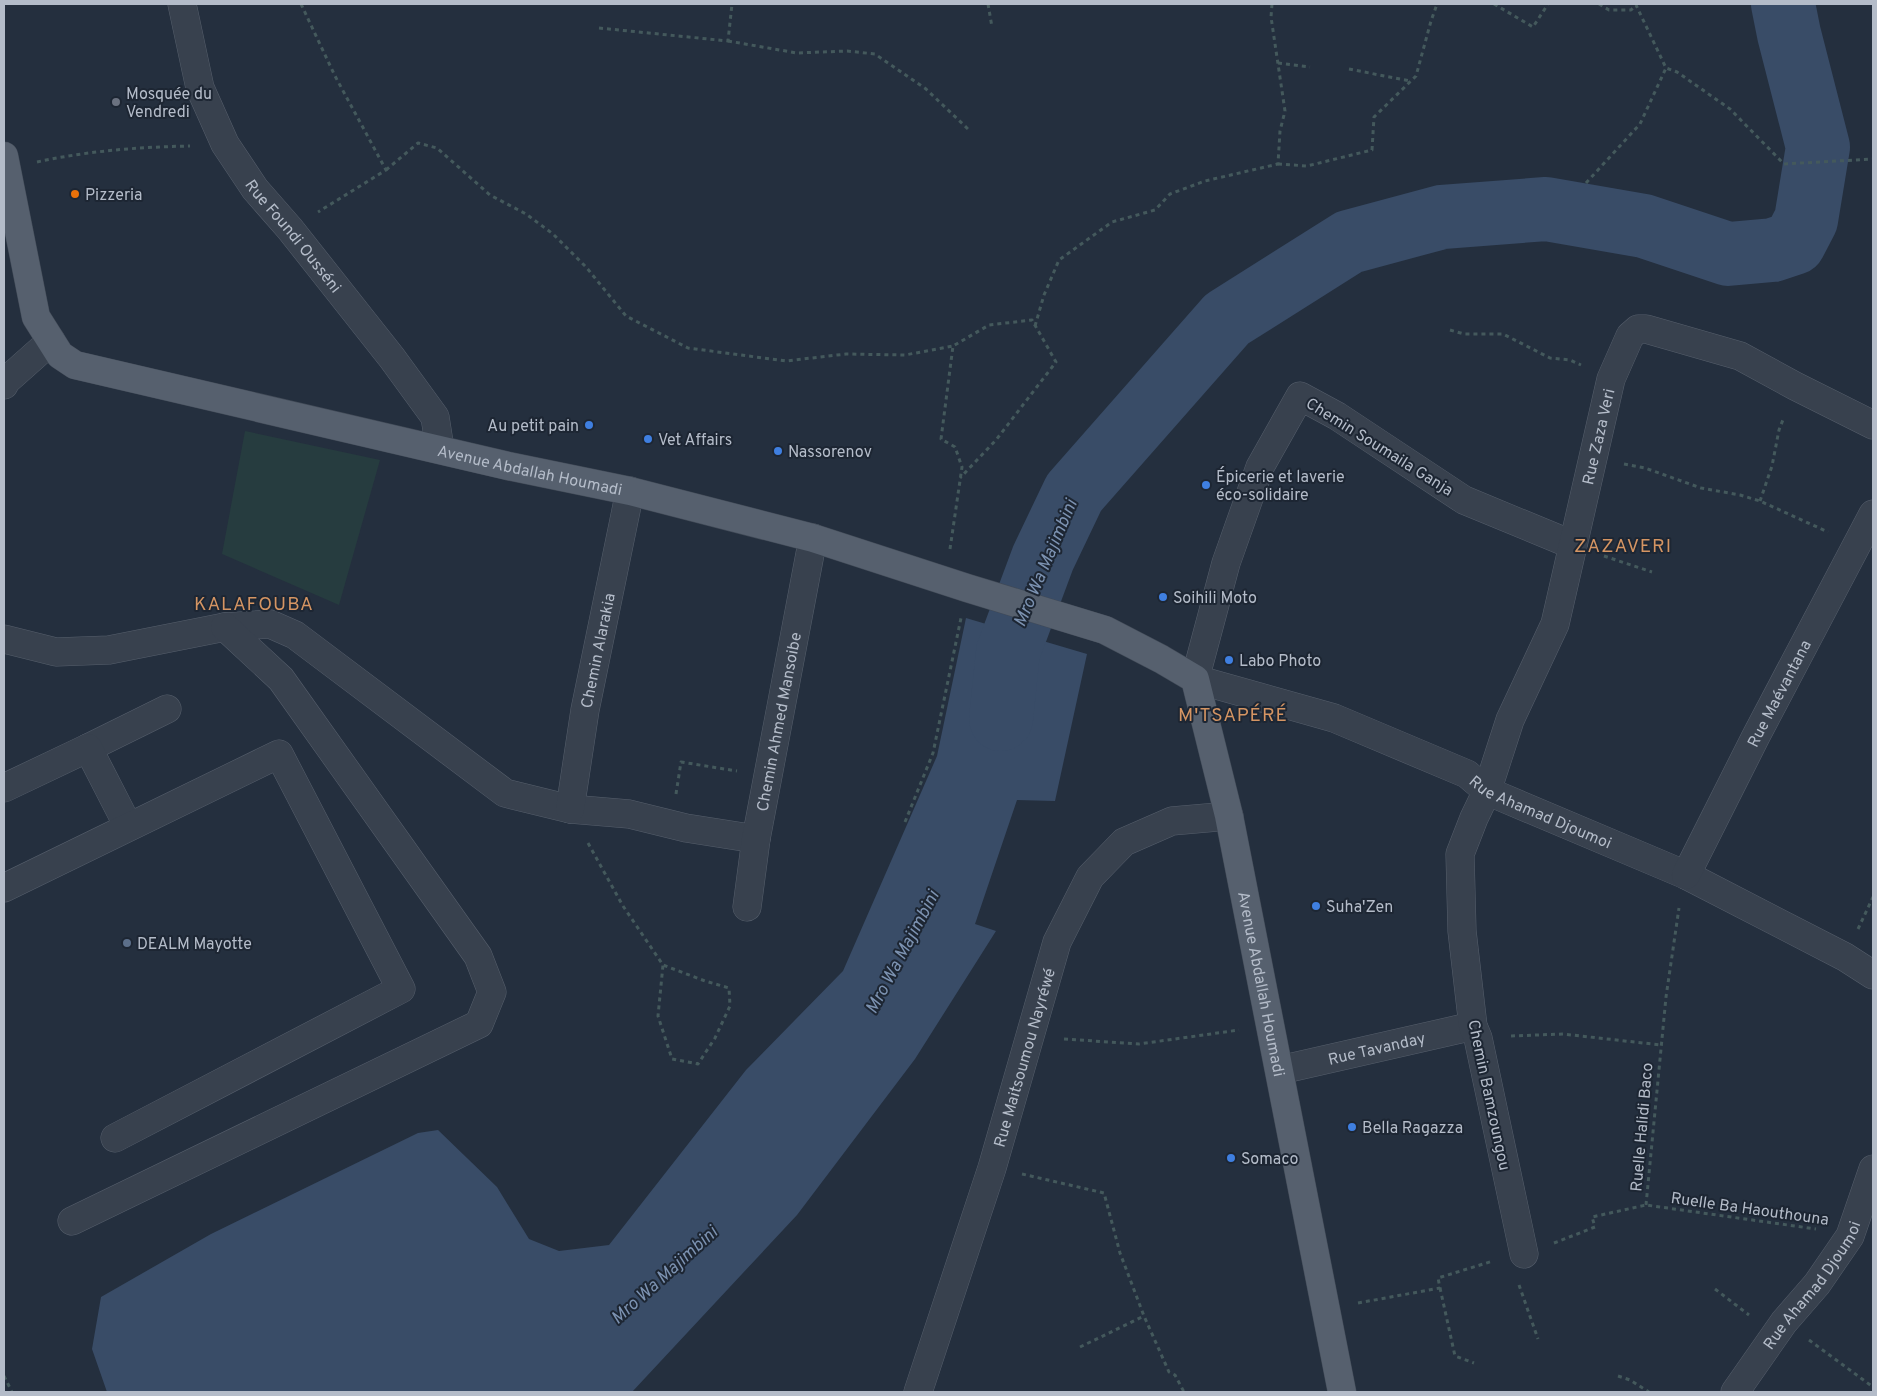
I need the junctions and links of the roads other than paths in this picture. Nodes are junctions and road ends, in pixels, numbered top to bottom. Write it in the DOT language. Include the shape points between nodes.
graph roads {
  1 [pos="182,4"];
  2 [pos="6,162"];
  3 [pos="51,341"];
  4 [pos="4,385"];
  5 [pos="1873,424"];
  6 [pos="440,449"];
  7 [pos="630,491"];
  8 [pos="1873,514"];
  9 [pos="813,538"];
  10 [pos="1573,545"];
  11 [pos="225,627"];
  12 [pos="4,639"];
  13 [pos="1195,679"];
  14 [pos="167,709"];
  15 [pos="88,748"];
  16 [pos="4,788"];
  17 [pos="1486,790"];
  18 [pos="570,809"];
  19 [pos="1229,816"];
  20 [pos="128,826"];
  21 [pos="756,839"];
  22 [pos="1686,875"];
  23 [pos="4,888"];
  24 [pos="747,907"];
  25 [pos="1873,975"];
  26 [pos="1475,1032"];
  27 [pos="1280,1070"];
  28 [pos="115,1138"];
  29 [pos="1873,1169"];
  30 [pos="72,1221"];
  31 [pos="1517,1255"];
  32 [pos="918,1392"];
  33 [pos="1342,1392"];
  34 [pos="1735,1392"];
  1 -- 6 [label="street, Rue Foundi Ousséni" via="200,88 225,144 255,189 392,358 435,418"];
  2 -- 3 [label="main road" via="36,317"];
  3 -- 4 [label="street"];
  3 -- 6 [label="main road, Avenue Abdallah Houmadi" via="60,355 75,365"];
  5 -- 10 [label="street, Rue Zaza Veri" via="1740,356 1646,328 1638,329 1630,336 1611,379"];
  6 -- 7 [label="main road, Avenue Abdallah Houmadi"];
  7 -- 9 [label="main road, Avenue Abdallah Houmadi"];
  7 -- 18 [label="street, Chemin Alarakia" via="585,710"];
  8 -- 22 [label="street, Rue Maévantana"];
  9 -- 13 [label="main road, Avenue Abdallah Houmadi" via="1105,630"];
  9 -- 21 [label="street, Chemin Ahmed Mansoibe"];
  10 -- 13 [label="street, Chemin Soumaila Ganja" via="1464,500 1337,416 1300,396 1260,467 1226,563"];
  10 -- 17 [label="street, Rue Zaza Veri" via="1555,624 1510,720"];
  11 -- 12 [label="street" via="109,650 56,652"];
  11 -- 18 [label="street" via="270,624 295,635 505,793"];
  11 -- 30 [label="street" via="281,680 478,956 492,992 479,1024"];
  13 -- 17 [label="street, Rue Ahamad Djoumoi" via="1334,718 1467,774"];
  13 -- 19 [label="main road, Avenue Abdallah Houmadi"];
  14 -- 15 [label="street"];
  15 -- 16 [label="street"];
  15 -- 20 [label="street"];
  17 -- 22 [label="street, Rue Ahamad Djoumoi"];
  17 -- 26 [label="street, Chemin Bamzoungou" via="1460,854 1462,931"];
  18 -- 21 [label="street" via="629,814"];
  19 -- 27 [label="main road, Avenue Abdallah Houmadi"];
  19 -- 32 [label="street, Rue Maitsoumou Nayréwé" via="1172,821 1124,842 1090,877 1057,942 992,1168"];
  20 -- 23 [label="street"];
  20 -- 28 [label="street" via="279,754 400,989"];
  21 -- 24 [label="street, Chemin Ahmed Mansoibe"];
  22 -- 25 [label="street, Rue Ahamad Djoumoi" via="1845,956"];
  26 -- 27 [label="street, Rue Tavanday"];
  26 -- 31 [label="street, Chemin Bamzoungou"];
  27 -- 33 [label="main road, Avenue Abdallah Houmadi"];
  29 -- 34 [label="street, Rue Ahamad Djoumoi" via="1850,1236"];
}
